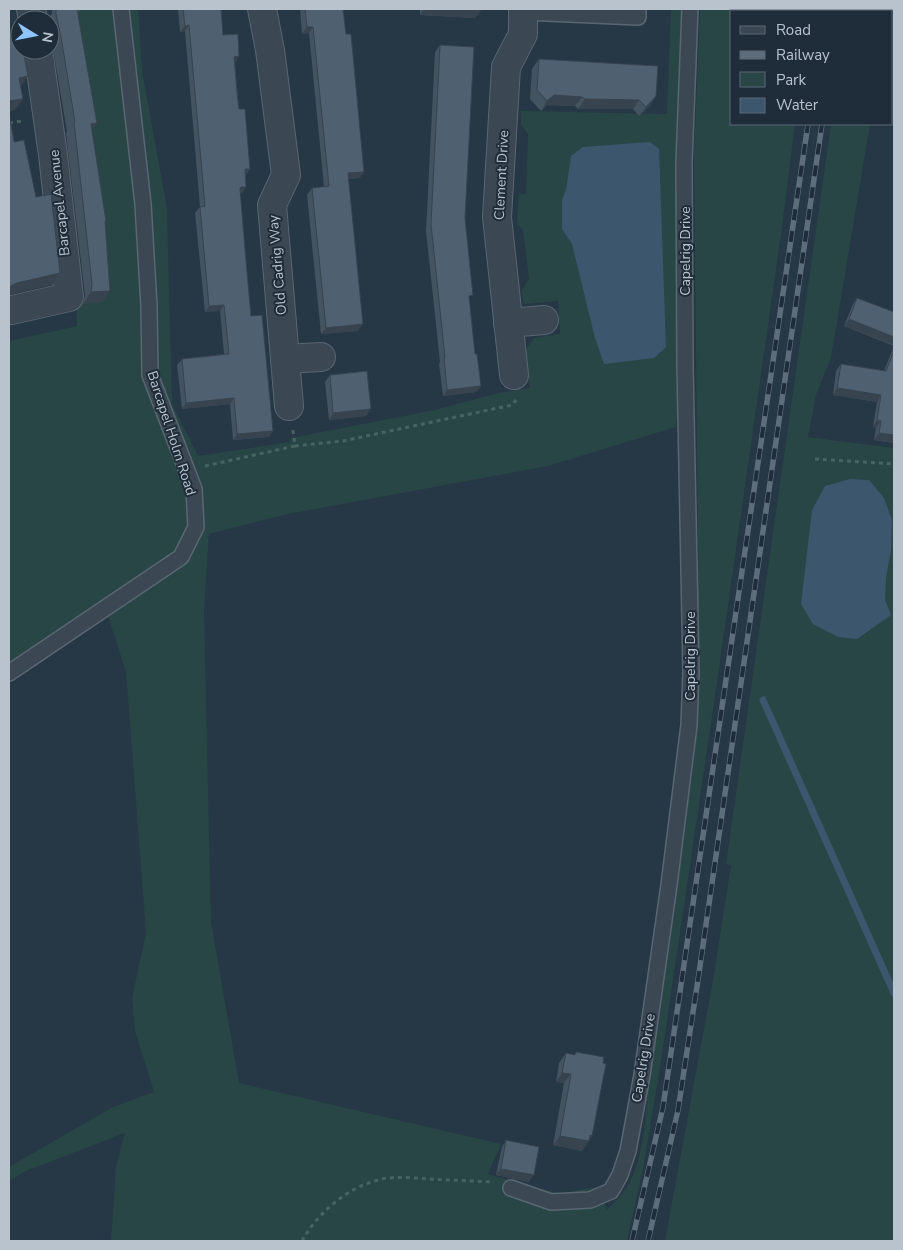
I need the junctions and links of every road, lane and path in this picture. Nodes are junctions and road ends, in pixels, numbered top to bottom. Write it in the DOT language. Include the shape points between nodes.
graph roads {
  1 [pos="121,9"];
  2 [pos="262,9"];
  3 [pos="638,9"];
  4 [pos="690,9"];
  5 [pos="523,10"];
  6 [pos="40,60"];
  7 [pos="12,310"];
  8 [pos="544,320"];
  9 [pos="508,323"];
  10 [pos="321,358"];
  11 [pos="285,359"];
  12 [pos="514,375"];
  13 [pos="512,405"];
  14 [pos="289,406"];
  15 [pos="295,446"];
  16 [pos="815,459"];
  17 [pos="894,464"];
  18 [pos="187,471"];
  19 [pos="9,673"];
  20 [pos="511,1188"];
  21 [pos="302,1241"];
  1 -- 18 [label="lane, Barcapel Holm Road" via="143,204 150,375"];
  2 -- 11 [label="street, Old Cadrig Way" via="286,175 272,205"];
  3 -- 5 [label="lane" via="638,17"];
  4 -- 20 [label="lane, Capelrig Drive" via="684,172 689,725 642,1075 628,1151 611,1191 590,1200 551,1202"];
  5 -- 9 [label="street, Clement Drive" via="523,34 506,67 497,216"];
  6 -- 7 [label="street, Barcapel Avenue" via="54,155 69,297"];
  8 -- 9 [label="street"];
  9 -- 12 [label="street, Clement Drive"];
  10 -- 11 [label="street"];
  11 -- 14 [label="street, Old Cadrig Way"];
  13 -- 15 [label="path" via="343,441"];
  14 -- 15 [label="path"];
  15 -- 18 [label="path"];
  16 -- 17 [label="path"];
  18 -- 19 [label="lane, Barcapel Holm Road" via="194,489 196,527 181,557"];
  20 -- 21 [label="path" via="494,1182 381,1179 345,1195 325,1211"];
}
